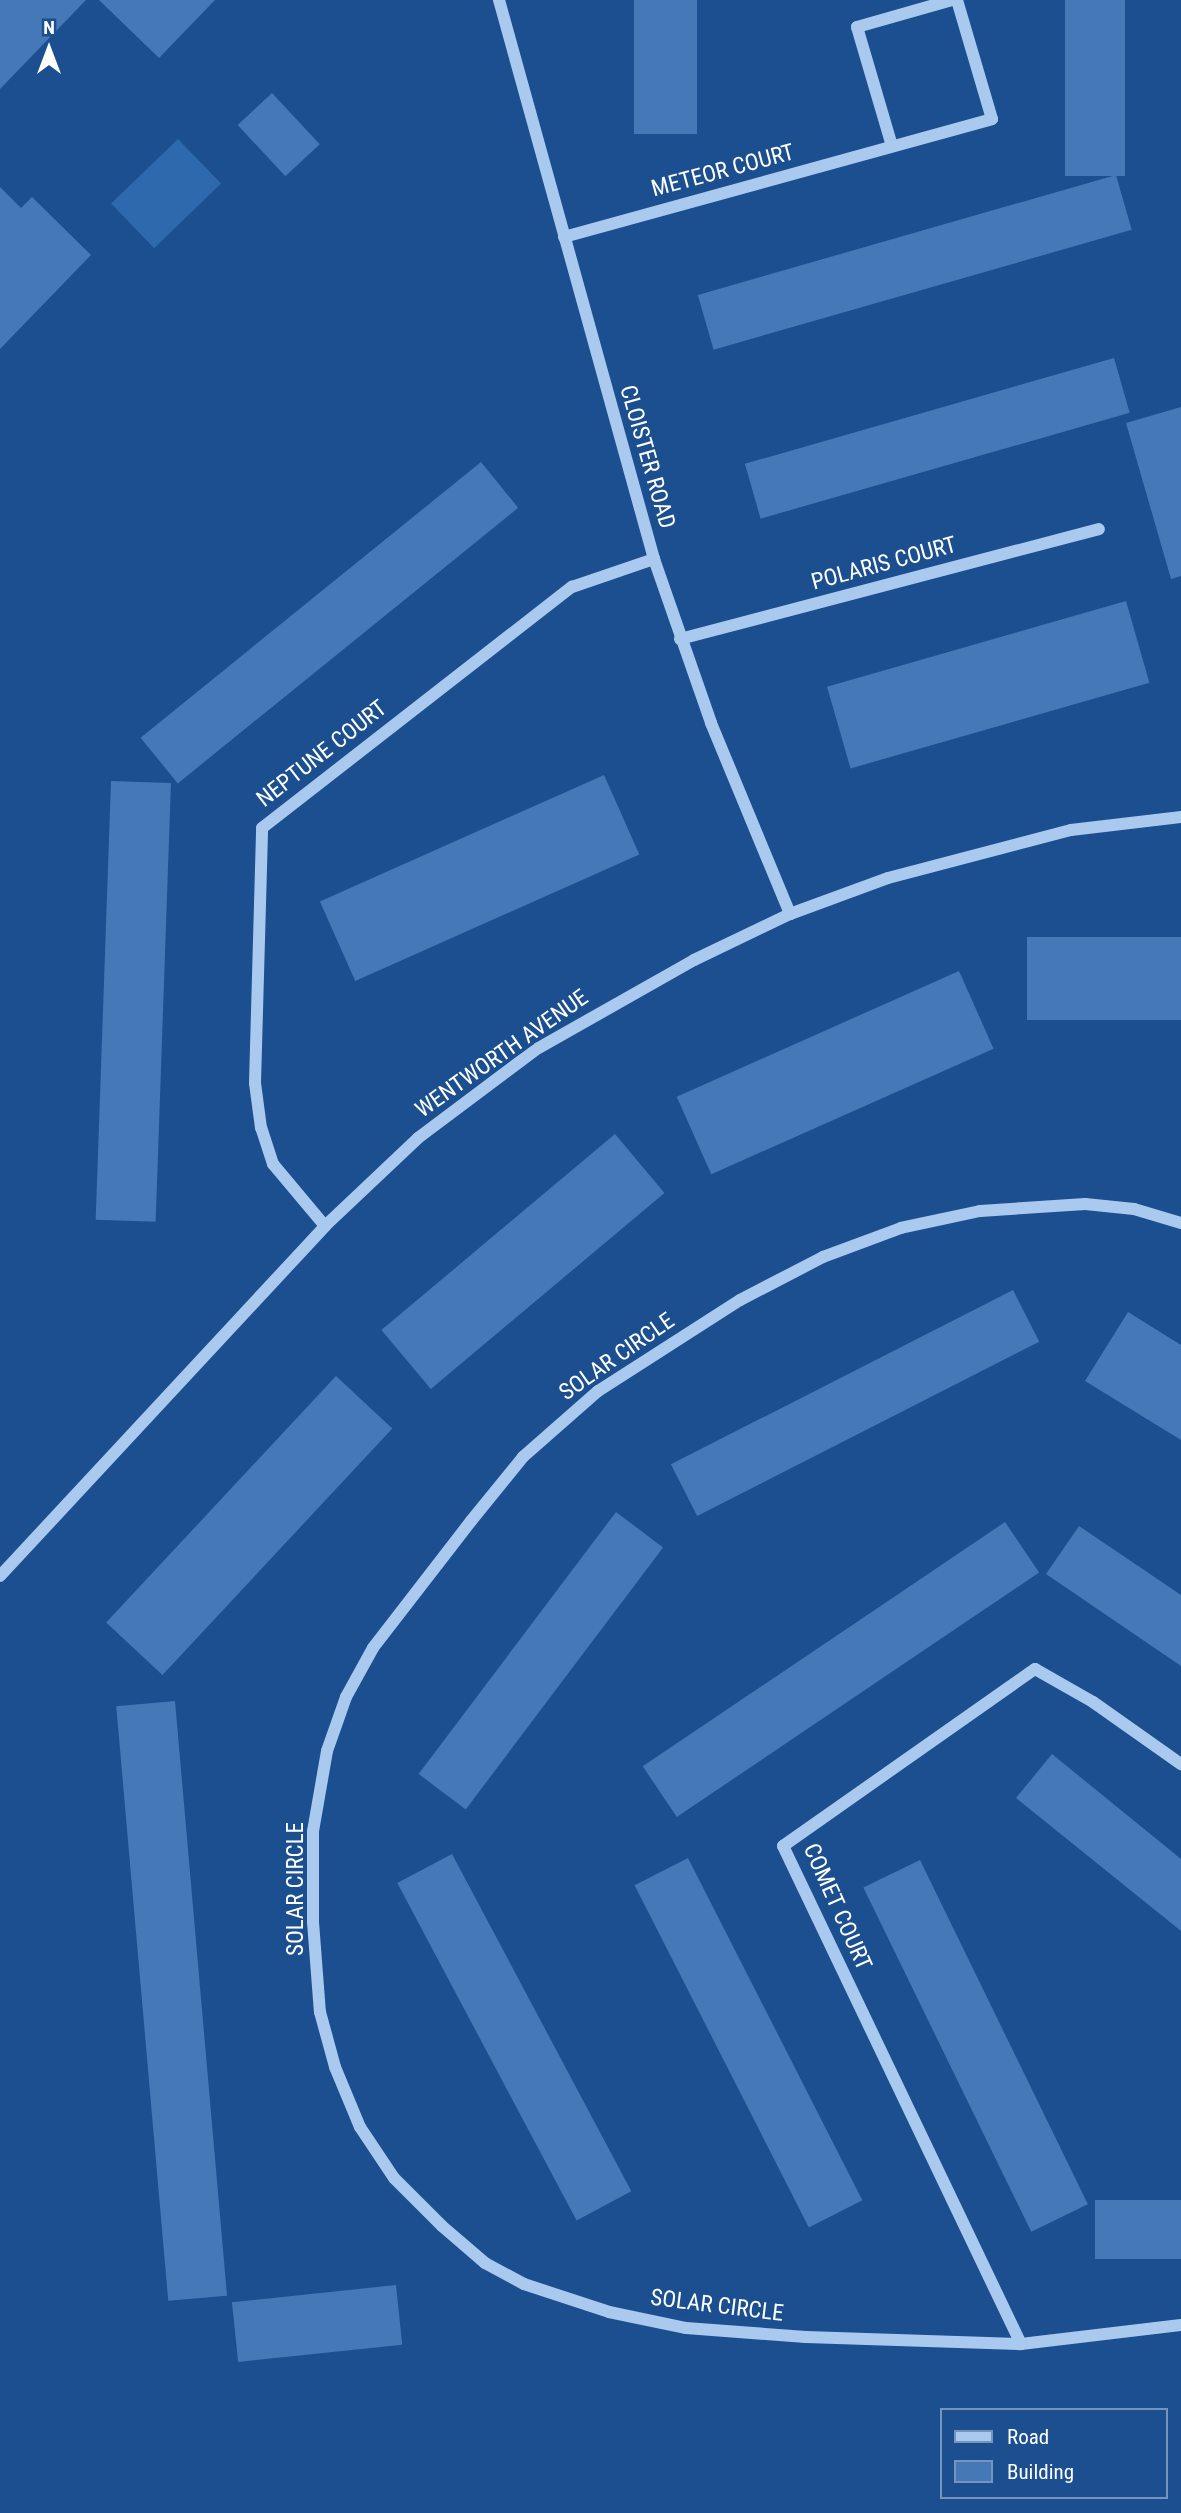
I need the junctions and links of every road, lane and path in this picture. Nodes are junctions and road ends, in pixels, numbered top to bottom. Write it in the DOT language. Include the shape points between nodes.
graph roads {
  1 [pos="499,0"];
  2 [pos="951,0"];
  3 [pos="957,0"];
  4 [pos="892,146"];
  5 [pos="564,237"];
  6 [pos="1100,529"];
  7 [pos="654,559"];
  8 [pos="680,639"];
  9 [pos="1181,817"];
  10 [pos="790,914"];
  11 [pos="1181,1223"];
  12 [pos="325,1226"];
  13 [pos="0,1576"];
  14 [pos="1181,1764"];
  15 [pos="1181,2325"];
  16 [pos="1021,2344"];
  1 -- 5 [label="street, CLOISTER ROAD"];
  2 -- 4 [label="street" via="857,27"];
  3 -- 4 [label="street, METEOR COURT" via="992,119"];
  4 -- 5 [label="street, METEOR COURT"];
  5 -- 7 [label="street, CLOISTER ROAD"];
  6 -- 8 [label="street, POLARIS COURT"];
  7 -- 8 [label="street, CLOISTER ROAD"];
  7 -- 12 [label="street, NEPTUNE COURT" via="572,587 262,828 255,1083 261,1128 273,1164"];
  8 -- 10 [label="street, CLOISTER ROAD"];
  9 -- 10 [label="street, WENTWORTH AVENUE" via="1070,830 982,851"];
  10 -- 12 [label="street, WENTWORTH AVENUE" via="607,1006 535,1050 418,1138"];
  11 -- 16 [label="street, SOLAR CIRCLE" via="1134,1209 1085,1205 980,1211 901,1228 823,1257 740,1300 598,1391 523,1457 373,1648 345,1697 327,1751 313,1831 313,1922 320,2012 335,2067 360,2127 394,2178 485,2263 563,2298 686,2328"];
  12 -- 13 [label="street, WENTWORTH AVENUE"];
  14 -- 16 [label="street, COMET COURT" via="1093,1702 1035,1670 783,1846"];
  15 -- 16 [label="street, SOLAR CIRCLE"];
}
